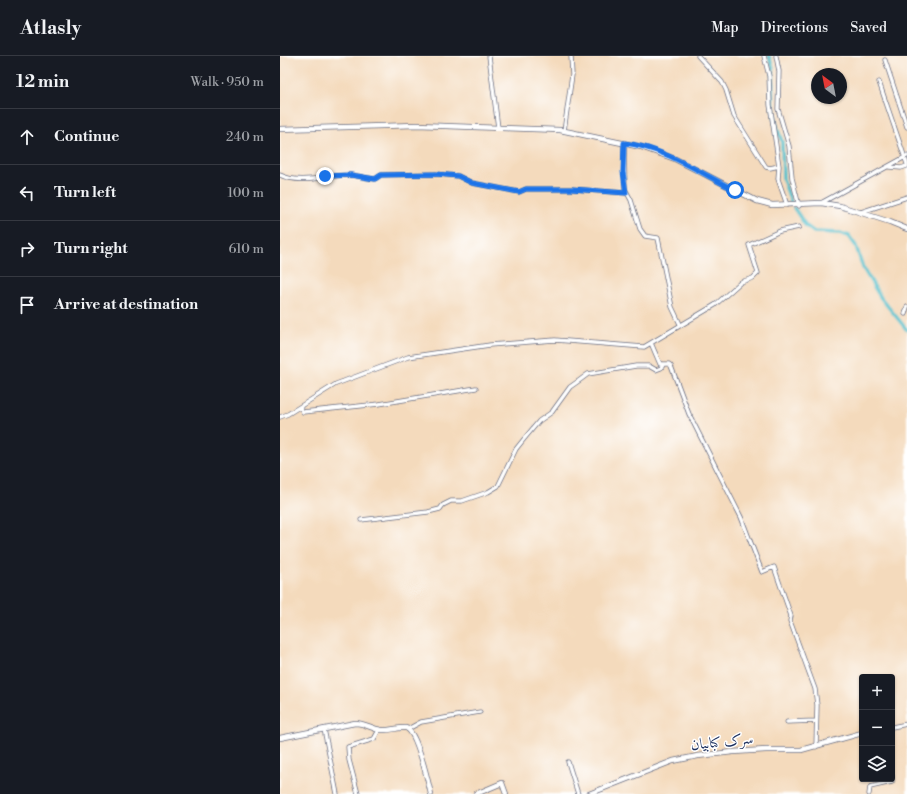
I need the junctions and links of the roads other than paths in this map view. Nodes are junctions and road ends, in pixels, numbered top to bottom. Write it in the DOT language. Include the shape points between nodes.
graph roads {
  1 [pos="490,56"];
  2 [pos="571,56"];
  3 [pos="698,56"];
  4 [pos="764,56"];
  5 [pos="776,56"];
  6 [pos="885,60"];
  7 [pos="879,82"];
  8 [pos="907,127"];
  9 [pos="498,128"];
  10 [pos="280,129"];
  11 [pos="564,131"];
  12 [pos="624,143"];
  13 [pos="906,156"];
  14 [pos="907,165"];
  15 [pos="779,166"];
  16 [pos="888,166"];
  17 [pos="280,175"];
  18 [pos="626,193"];
  19 [pos="907,197"];
  20 [pos="821,203"];
  21 [pos="787,205"];
  22 [pos="799,206"];
  23 [pos="861,212"];
  24 [pos="799,226"];
  25 [pos="907,230"];
  26 [pos="907,308"];
  27 [pos="905,314"];
  28 [pos="680,324"];
  29 [pos="651,344"];
  30 [pos="663,365"];
  31 [pos="476,388"];
  32 [pos="300,407"];
  33 [pos="280,417"];
  34 [pos="361,520"];
  35 [pos="480,712"];
  36 [pos="816,721"];
  37 [pos="788,722"];
  38 [pos="907,724"];
  39 [pos="895,726"];
  40 [pos="324,729"];
  41 [pos="408,729"];
  42 [pos="379,730"];
  43 [pos="859,734"];
  44 [pos="280,738"];
  45 [pos="816,747"];
  46 [pos="568,762"];
  47 [pos="892,782"];
  48 [pos="337,794"];
  49 [pos="358,794"];
  50 [pos="431,794"];
  51 [pos="476,794"];
  52 [pos="506,794"];
  53 [pos="578,794"];
  54 [pos="589,794"];
  55 [pos="870,794"];
  1 -- 9 [label="street"];
  2 -- 11 [label="street" via="572,75"];
  3 -- 15 [label="street" via="722,82 734,116 766,167"];
  4 -- 15 [label="street" via="769,76 770,105"];
  5 -- 22 [label="street" via="779,71 778,109 790,146 792,178"];
  6 -- 8 [label="street"];
  7 -- 13 [label="street"];
  9 -- 10 [label="street" via="417,125"];
  9 -- 11 [label="street"];
  11 -- 12 [label="street"];
  12 -- 18 [label="street" via="623,172"];
  12 -- 21 [label="street" via="675,159 757,201"];
  13 -- 14 [label="street"];
  13 -- 16 [label="street"];
  14 -- 16 [label="street" via="901,168"];
  15 -- 21 [label="street" via="778,179"];
  16 -- 20 [label="street"];
  17 -- 18 [label="street" via="285,178 311,179 351,175 375,179 381,175 436,174 458,176 472,183 519,192 526,189 572,189"];
  18 -- 28 [label="street" via="631,200 640,229 645,236 658,238 672,307"];
  19 -- 23 [label="street"];
  20 -- 22 [label="street"];
  20 -- 23 [label="street"];
  21 -- 22 [label="street"];
  23 -- 25 [label="street"];
  24 -- 28 [label="street" via="780,231 749,246 758,273 742,282 715,305"];
  26 -- 27 [label="street"];
  28 -- 29 [label="street"];
  29 -- 30 [label="street" via="658,361"];
  29 -- 32 [label="street" via="644,347 555,340 490,345 408,357 336,384"];
  30 -- 34 [label="street" via="656,370 649,366 636,366 588,374 570,387 552,412 539,421 516,449 498,486 488,492 462,501 451,501 440,509 428,512"];
  30 -- 36 [label="street" via="671,366 689,414 741,516 762,572 774,567 791,616 790,621 815,689"];
  31 -- 32 [label="street" via="333,409 303,412"];
  32 -- 33 [label="street"];
  35 -- 41 [label="street" via="421,722"];
  36 -- 37 [label="street"];
  36 -- 45 [label="street"];
  38 -- 39 [label="street"];
  40 -- 42 [label="street" via="360,723"];
  40 -- 44 [label="street"];
  40 -- 48 [label="street"];
  41 -- 42 [label="street"];
  41 -- 50 [label="street" via="418,748"];
  42 -- 49 [label="street" via="374,739 348,747"];
  43 -- 45 [label="street, سرک کبابیان"];
  45 -- 54 [label="street, سرک کبابیان" via="686,758 636,774"];
  46 -- 53 [label="street"];
  47 -- 55 [label="street" via="870,787"];
  51 -- 52 [label="street" via="502,783"];
}
